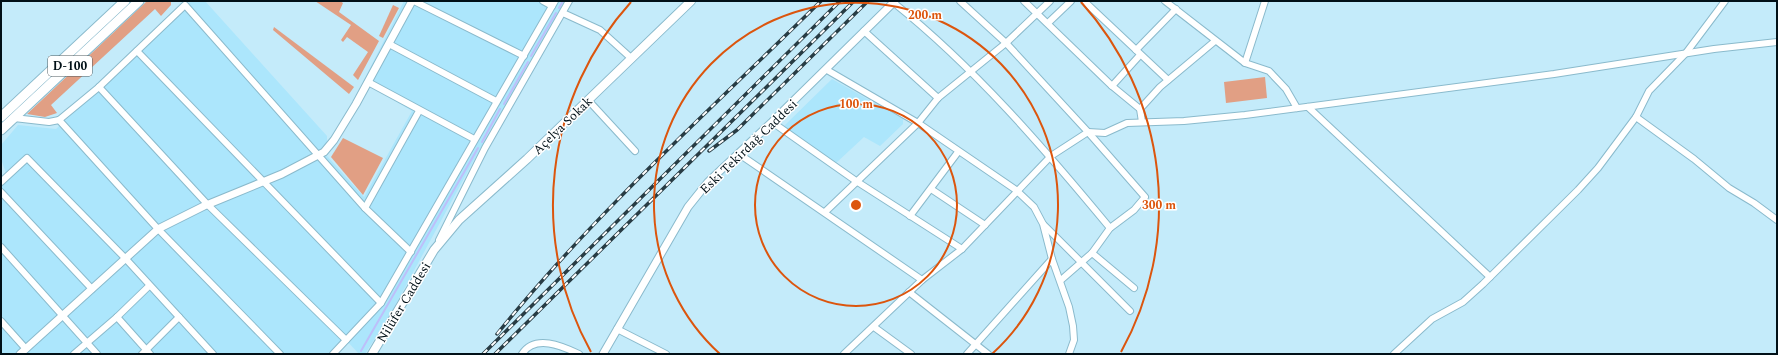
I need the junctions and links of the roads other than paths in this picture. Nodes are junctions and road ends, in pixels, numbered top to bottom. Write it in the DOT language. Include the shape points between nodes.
graph roads {
  1 [pos="125,1"];
  2 [pos="139,1"];
  3 [pos="413,1"];
  4 [pos="544,1"];
  5 [pos="569,1"];
  6 [pos="691,1"];
  7 [pos="960,1"];
  8 [pos="1024,1"];
  9 [pos="1050,1"];
  10 [pos="1071,1"];
  11 [pos="1084,1"];
  12 [pos="1165,1"];
  13 [pos="1264,1"];
  14 [pos="1725,1"];
  15 [pos="894,2"];
  16 [pos="554,3"];
  17 [pos="1176,9"];
  18 [pos="563,13"];
  19 [pos="1038,14"];
  20 [pos="1048,23"];
  21 [pos="864,31"];
  22 [pos="1215,41"];
  23 [pos="1777,42"];
  24 [pos="1006,43"];
  25 [pos="389,44"];
  26 [pos="137,51"];
  27 [pos="1138,52"];
  28 [pos="1686,53"];
  29 [pos="524,56"];
  30 [pos="631,58"];
  31 [pos="1245,63"];
  32 [pos="827,70"];
  33 [pos="972,72"];
  34 [pos="1168,80"];
  35 [pos="368,82"];
  36 [pos="1112,86"];
  37 [pos="99,87"];
  38 [pos="938,98"];
  39 [pos="588,100"];
  40 [pos="496,101"];
  41 [pos="1308,107"];
  42 [pos="1297,108"];
  43 [pos="1140,109"];
  44 [pos="419,111"];
  45 [pos="1,117"];
  46 [pos="1636,117"];
  47 [pos="14,118"];
  48 [pos="58,120"];
  49 [pos="772,122"];
  50 [pos="1142,122"];
  51 [pos="918,123"];
  52 [pos="1,130"];
  53 [pos="1088,132"];
  54 [pos="474,139"];
  55 [pos="635,151"];
  56 [pos="958,152"];
  57 [pos="739,154"];
  58 [pos="319,155"];
  59 [pos="1051,156"];
  60 [pos="264,181"];
  61 [pos="856,181"];
  62 [pos="1,182"];
  63 [pos="931,189"];
  64 [pos="1016,190"];
  65 [pos="1,192"];
  66 [pos="208,205"];
  67 [pos="365,208"];
  68 [pos="825,212"];
  69 [pos="910,216"];
  70 [pos="1777,220"];
  71 [pos="1043,224"];
  72 [pos="985,225"];
  73 [pos="1110,228"];
  74 [pos="158,229"];
  75 [pos="1,247"];
  76 [pos="434,250"];
  77 [pos="962,250"];
  78 [pos="411,252"];
  79 [pos="1092,253"];
  80 [pos="125,258"];
  81 [pos="1052,259"];
  82 [pos="1082,263"];
  83 [pos="1490,277"];
  84 [pos="922,280"];
  85 [pos="1061,280"];
  86 [pos="149,286"];
  87 [pos="1134,288"];
  88 [pos="92,289"];
  89 [pos="909,292"];
  90 [pos="381,303"];
  91 [pos="1130,311"];
  92 [pos="62,316"];
  93 [pos="117,317"];
  94 [pos="179,317"];
  95 [pos="1,321"];
  96 [pos="874,326"];
  97 [pos="617,329"];
  98 [pos="346,340"];
  99 [pos="86,342"];
  100 [pos="975,344"];
  101 [pos="26,349"];
  102 [pos="146,352"];
  103 [pos="20,354"];
  104 [pos="74,354"];
  105 [pos="97,354"];
  106 [pos="213,354"];
  107 [pos="280,354"];
  108 [pos="333,354"];
  109 [pos="372,354"];
  110 [pos="522,354"];
  111 [pos="579,354"];
  112 [pos="603,354"];
  113 [pos="666,354"];
  114 [pos="844,354"];
  115 [pos="911,354"];
  116 [pos="967,354"];
  117 [pos="988,354"];
  118 [pos="1069,354"];
  119 [pos="1394,354"];
  1 -- 45 [label="main road, D-100"];
  2 -- 47 [label="main road, D-100"];
  3 -- 25 [label="street"];
  3 -- 29 [label="street"];
  4 -- 16 [label="street"];
  5 -- 18 [label="street"];
  6 -- 30 [label="main road, Açelya Sokak"];
  7 -- 24 [label="street"];
  8 -- 19 [label="street"];
  9 -- 19 [label="street"];
  10 -- 20 [label="street"];
  11 -- 27 [label="street"];
  12 -- 17 [label="street"];
  13 -- 31 [label="street"];
  14 -- 28 [label="street"];
  15 -- 21 [label="street, Eski Tekirdağ Caddesi"];
  15 -- 33 [label="street"];
  16 -- 29 [label="street"];
  17 -- 22 [label="street"];
  17 -- 27 [label="street"];
  18 -- 30 [label="street" via="600,30"];
  18 -- 76 [label="street" via="485,148"];
  19 -- 20 [label="street"];
  19 -- 24 [label="street"];
  20 -- 36 [label="street"];
  21 -- 32 [label="street, Eski Tekirdağ Caddesi"];
  21 -- 38 [label="street"];
  22 -- 31 [label="street"];
  22 -- 34 [label="street"];
  23 -- 28 [label="street"];
  24 -- 33 [label="street"];
  24 -- 53 [label="street"];
  25 -- 35 [label="street"];
  25 -- 40 [label="street"];
  26 -- 37 [label="street"];
  26 -- 58 [label="street" via="185,5"];
  26 -- 60 [label="street"];
  27 -- 34 [label="street"];
  27 -- 36 [label="street"];
  28 -- 41 [label="street"];
  28 -- 46 [label="street" via="1649,91"];
  29 -- 40 [label="street"];
  30 -- 39 [label="main road, Açelya Sokak"];
  31 -- 42 [label="street" via="1270,71 1286,89"];
  32 -- 49 [label="street, Eski Tekirdağ Caddesi"];
  32 -- 51 [label="street"];
  33 -- 38 [label="street"];
  33 -- 59 [label="street"];
  34 -- 43 [label="street"];
  35 -- 44 [label="street"];
  35 -- 58 [label="street" via="334,140"];
  36 -- 43 [label="street"];
  37 -- 48 [label="street"];
  37 -- 66 [label="street"];
  38 -- 51 [label="street"];
  39 -- 55 [label="street"];
  39 -- 76 [label="main road, Açelya Sokak" via="459,220"];
  40 -- 54 [label="street"];
  41 -- 42 [label="street"];
  41 -- 83 [label="street"];
  42 -- 50 [label="street" via="1184,121"];
  43 -- 50 [label="street"];
  44 -- 54 [label="street"];
  44 -- 67 [label="street"];
  46 -- 70 [label="street" via="1729,188"];
  46 -- 83 [label="street" via="1598,168"];
  47 -- 48 [label="street" via="49,122"];
  47 -- 52 [label="main road, D-100"];
  48 -- 74 [label="street"];
  49 -- 57 [label="street, Eski Tekirdağ Caddesi"];
  49 -- 61 [label="street"];
  50 -- 53 [label="street" via="1127,123 1105,133"];
  51 -- 56 [label="street"];
  51 -- 61 [label="street"];
  53 -- 59 [label="street"];
  53 -- 73 [label="street" via="1145,197 1134,210"];
  54 -- 78 [label="street"];
  56 -- 63 [label="street"];
  56 -- 64 [label="street"];
  57 -- 68 [label="street"];
  57 -- 97 [label="street, Eski Tekirdağ Caddesi" via="708,182 688,207"];
  58 -- 60 [label="street"];
  58 -- 67 [label="street"];
  59 -- 64 [label="street"];
  59 -- 73 [label="street"];
  60 -- 66 [label="street"];
  60 -- 90 [label="street"];
  61 -- 68 [label="street"];
  61 -- 69 [label="street"];
  62 -- 80 [label="street" via="27,158"];
  63 -- 69 [label="street"];
  63 -- 72 [label="street"];
  64 -- 71 [label="street" via="1034,207"];
  64 -- 72 [label="street"];
  65 -- 88 [label="street"];
  66 -- 74 [label="street"];
  66 -- 98 [label="street"];
  67 -- 78 [label="street"];
  68 -- 84 [label="street"];
  69 -- 77 [label="street"];
  71 -- 81 [label="street"];
  71 -- 82 [label="street"];
  72 -- 77 [label="street"];
  73 -- 79 [label="street"];
  74 -- 80 [label="street"];
  74 -- 107 [label="street"];
  75 -- 92 [label="street"];
  76 -- 109 [label="main road, Nilüfer Caddesi"];
  77 -- 84 [label="street"];
  78 -- 90 [label="street"];
  79 -- 82 [label="street"];
  79 -- 87 [label="street"];
  80 -- 86 [label="street"];
  80 -- 88 [label="street"];
  81 -- 85 [label="street"];
  81 -- 100 [label="street"];
  82 -- 85 [label="street"];
  82 -- 91 [label="street"];
  83 -- 119 [label="street" via="1463,302 1432,319"];
  84 -- 89 [label="street"];
  85 -- 118 [label="street" via="1073,326 1074,340"];
  86 -- 93 [label="street"];
  86 -- 94 [label="street"];
  88 -- 92 [label="street"];
  89 -- 96 [label="street"];
  89 -- 100 [label="street"];
  90 -- 98 [label="street"];
  92 -- 99 [label="street"];
  92 -- 101 [label="street"];
  93 -- 99 [label="street"];
  93 -- 102 [label="street"];
  94 -- 102 [label="street"];
  94 -- 106 [label="street"];
  95 -- 101 [label="street"];
  96 -- 114 [label="street"];
  96 -- 115 [label="street"];
  97 -- 112 [label="street, Eski Tekirdağ Caddesi"];
  97 -- 113 [label="street"];
  98 -- 108 [label="street"];
  99 -- 104 [label="street"];
  99 -- 105 [label="street"];
  100 -- 116 [label="street"];
  100 -- 117 [label="street"];
  101 -- 103 [label="street"];
  110 -- 111 [label="street" via="532,344 541,343 554,344"];
}
